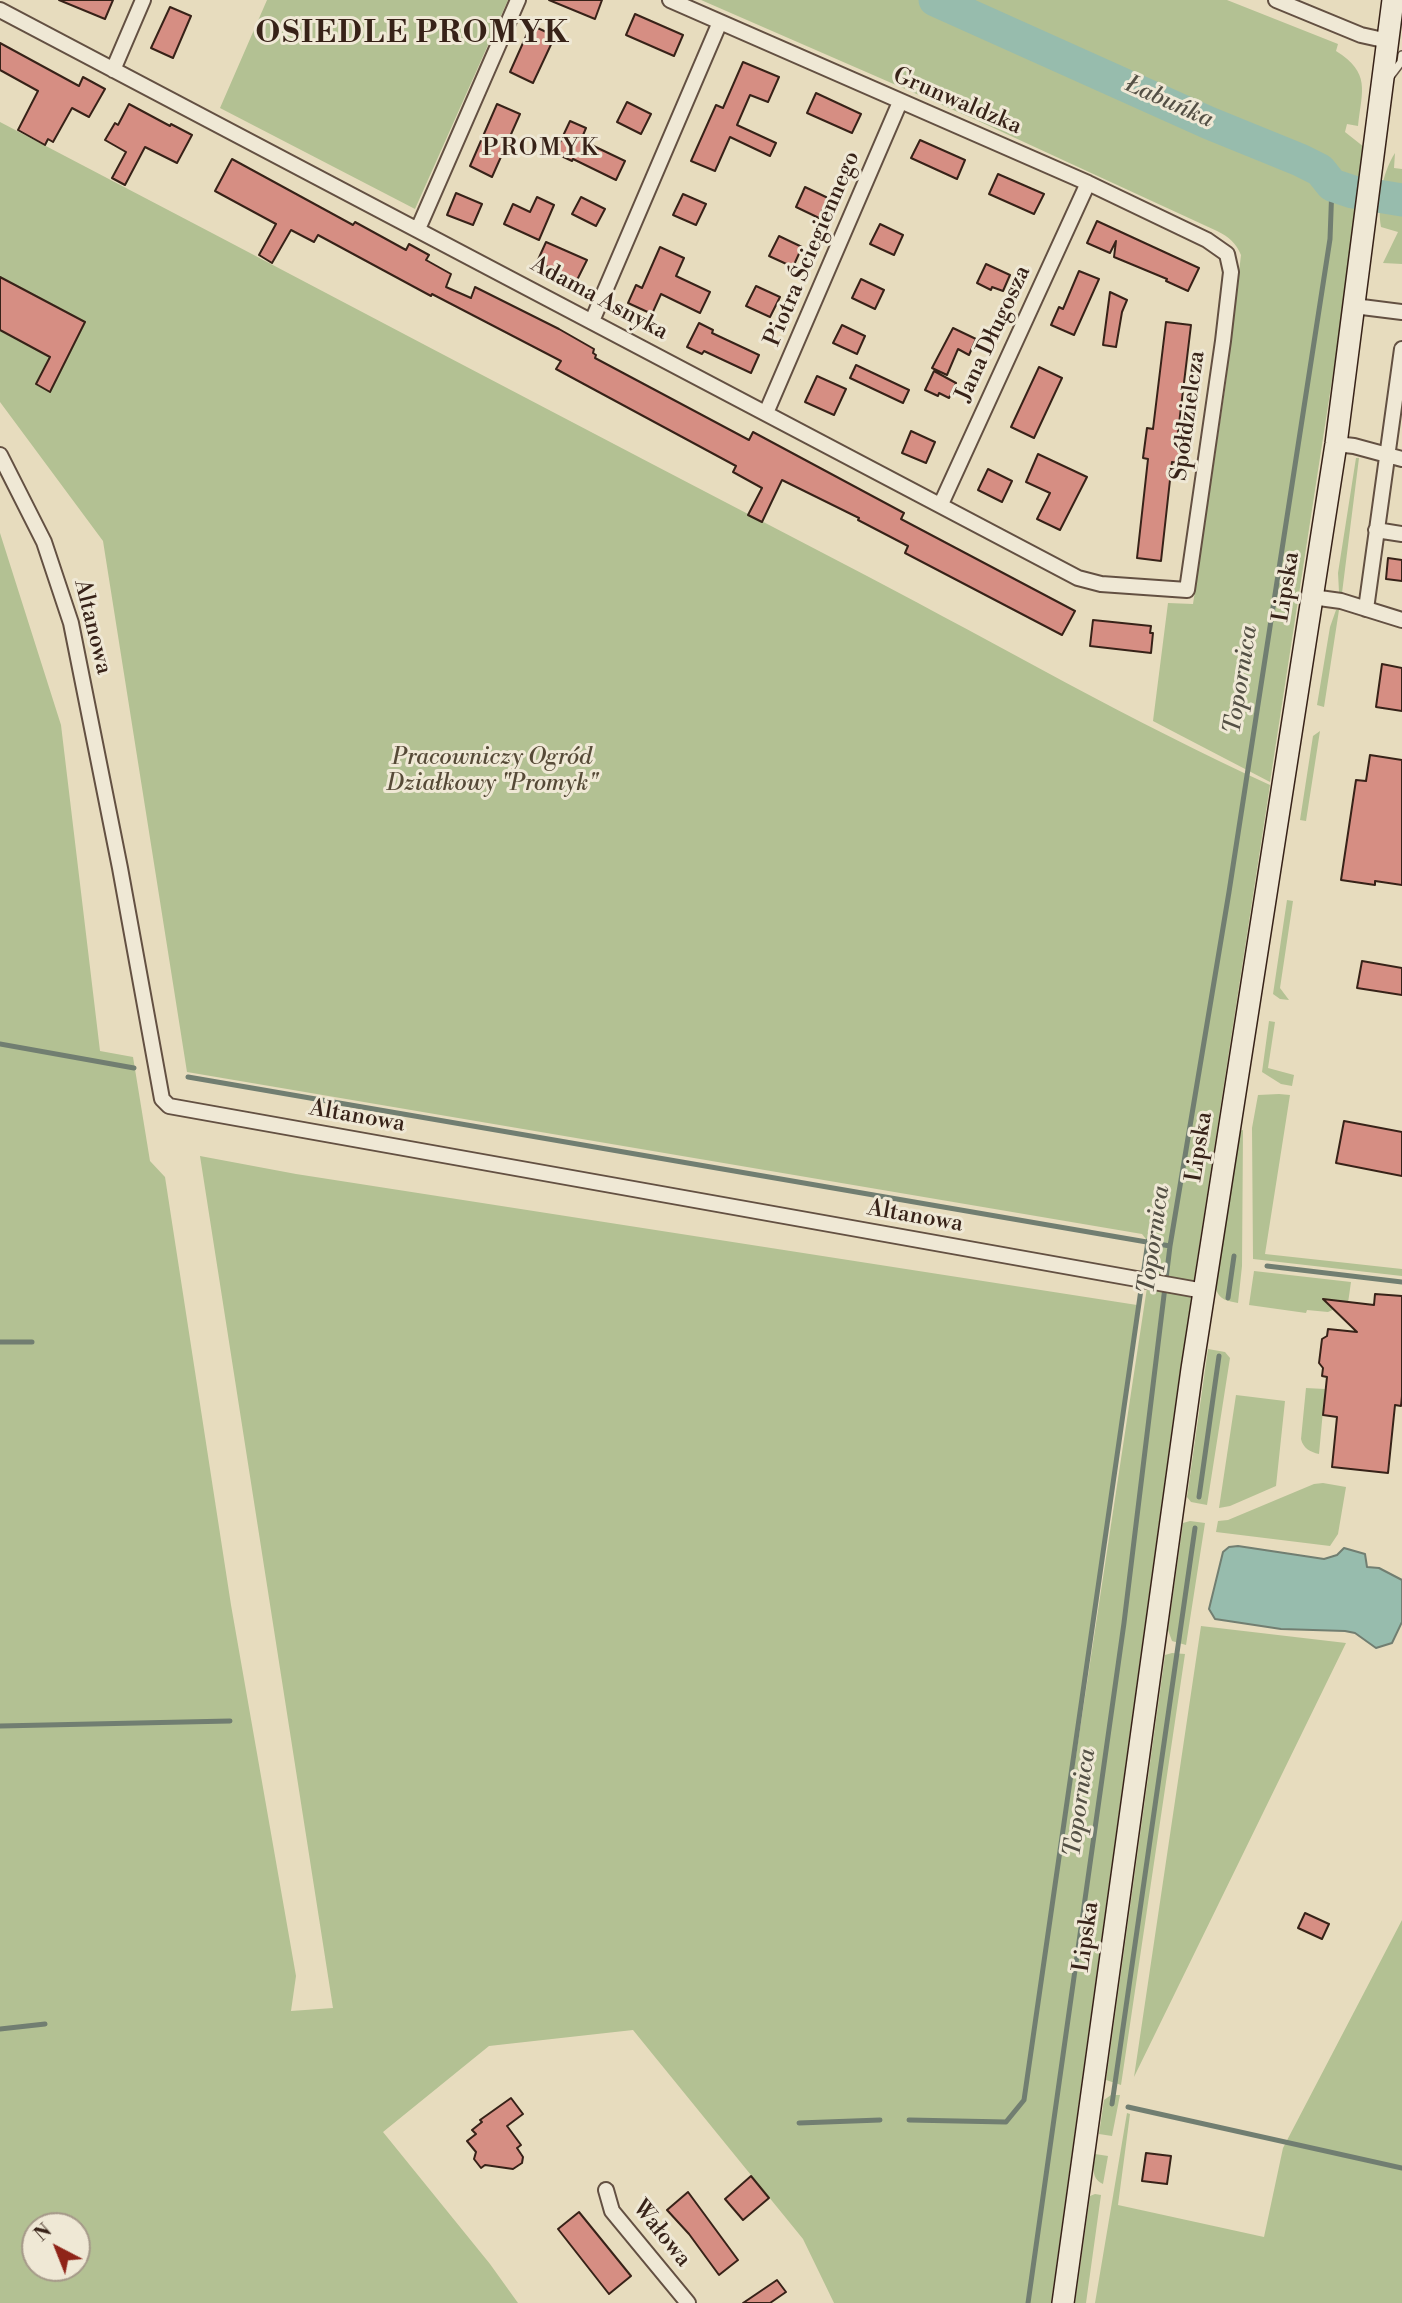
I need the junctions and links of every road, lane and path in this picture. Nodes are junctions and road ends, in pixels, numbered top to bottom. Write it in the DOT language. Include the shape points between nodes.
graph roads {
  1 [pos="143,0"];
  2 [pos="518,0"];
  3 [pos="670,0"];
  4 [pos="1276,0"];
  5 [pos="1394,0"];
  6 [pos="0,10"];
  7 [pos="720,22"];
  8 [pos="1395,48"];
  9 [pos="113,70"];
  10 [pos="900,102"];
  11 [pos="1088,183"];
  12 [pos="418,229"];
  13 [pos="1223,251"];
  14 [pos="1354,306"];
  15 [pos="1402,312"];
  16 [pos="592,321"];
  17 [pos="1402,349"];
  18 [pos="1400,373"];
  19 [pos="766,414"];
  20 [pos="1336,444"];
  21 [pos="0,454"];
  22 [pos="1395,457"];
  23 [pos="941,504"];
  24 [pos="1376,530"];
  25 [pos="1402,534"];
  26 [pos="1187,590"];
  27 [pos="1312,597"];
  28 [pos="1366,609"];
  29 [pos="1402,620"];
  30 [pos="1194,1289"];
  31 [pos="606,2190"];
  32 [pos="688,2303"];
  33 [pos="1063,2303"];
  1 -- 9 [label="street"];
  2 -- 12 [label="street"];
  3 -- 7 [label="street, Grunwaldzka"];
  4 -- 8 [label="street"];
  5 -- 8 [label="main road, Lipska"];
  6 -- 9 [label="street, Adama Asnyka"];
  7 -- 10 [label="street, Grunwaldzka"];
  7 -- 16 [label="street"];
  8 -- 14 [label="main road, Lipska" via="1382,87"];
  9 -- 12 [label="street, Adama Asnyka"];
  10 -- 11 [label="street, Grunwaldzka"];
  10 -- 19 [label="street, Piotra Ściegiennego"];
  11 -- 13 [label="street, Grunwaldzka"];
  11 -- 23 [label="street, Jana Długosza"];
  12 -- 16 [label="street, Adama Asnyka"];
  13 -- 26 [label="street, Spółdzielcza" via="1231,272"];
  14 -- 15 [label="street"];
  14 -- 20 [label="main road, Lipska"];
  16 -- 19 [label="street, Adama Asnyka"];
  17 -- 18 [label="street"];
  18 -- 22 [label="street"];
  19 -- 23 [label="street, Adama Asnyka"];
  20 -- 22 [label="street"];
  20 -- 27 [label="main road, Lipska"];
  21 -- 30 [label="street, Altanowa" via="44,542 71,623 165,1102 186,1110"];
  22 -- 24 [label="street"];
  23 -- 26 [label="street, Adama Asnyka" via="1084,580"];
  24 -- 25 [label="street"];
  24 -- 28 [label="street"];
  27 -- 28 [label="street"];
  27 -- 30 [label="main road, Lipska"];
  28 -- 29 [label="street"];
  30 -- 33 [label="main road, Lipska"];
  31 -- 32 [label="street, Wałowa" via="612,2211"];
}
